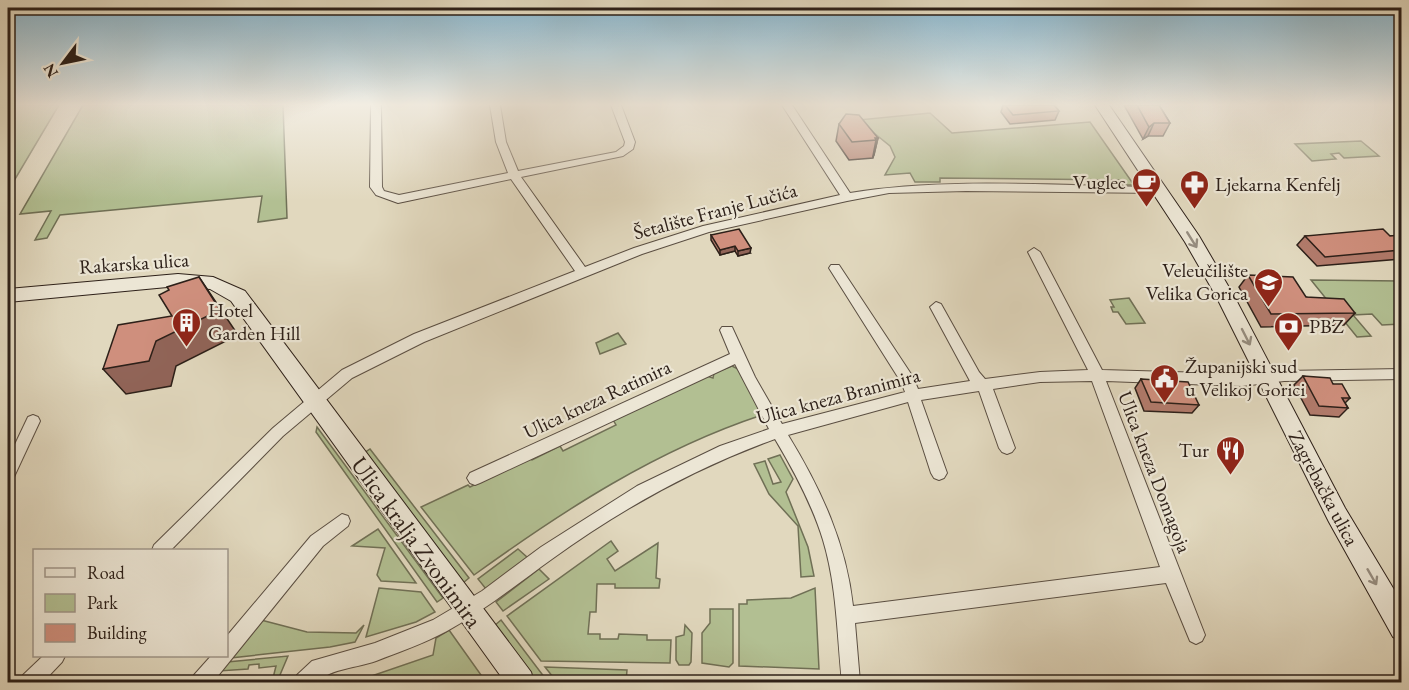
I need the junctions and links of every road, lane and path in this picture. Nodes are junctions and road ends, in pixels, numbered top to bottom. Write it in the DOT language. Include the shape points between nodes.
graph roads {
  1 [pos="376,137"];
  2 [pos="500,137"];
  3 [pos="628,137"];
  4 [pos="808,137"];
  5 [pos="1124,137"];
  6 [pos="515,177"];
  7 [pos="1160,190"];
  8 [pos="847,197"];
  9 [pos="1034,252"];
  10 [pos="835,268"];
  11 [pos="583,273"];
  12 [pos="8,296"];
  13 [pos="936,307"];
  14 [pos="727,330"];
  15 [pos="737,357"];
  16 [pos="1401,374"];
  17 [pos="1097,375"];
  18 [pos="1266,377"];
  19 [pos="982,384"];
  20 [pos="914,395"];
  21 [pos="313,401"];
  22 [pos="33,421"];
  23 [pos="779,430"];
  24 [pos="1007,448"];
  25 [pos="10,466"];
  26 [pos="939,473"];
  27 [pos="475,478"];
  28 [pos="342,521"];
  29 [pos="161,549"];
  30 [pos="1172,574"];
  31 [pos="467,610"];
  32 [pos="846,616"];
  33 [pos="1401,628"];
  34 [pos="1196,635"];
  35 [pos="228,650"];
  36 [pos="55,657"];
  37 [pos="222,657"];
  38 [pos="30,682"];
  39 [pos="201,682"];
  40 [pos="304,682"];
  41 [pos="520,682"];
  42 [pos="851,682"];
  1 -- 6 [label="street" via="376,187 380,193 398,199"];
  2 -- 6 [label="street"];
  3 -- 6 [label="street" via="630,142 624,151"];
  4 -- 8 [label="street"];
  5 -- 7 [label="main road, Zagrebačka ulica"];
  6 -- 11 [label="street"];
  7 -- 8 [label="street, Šetalište Franje Lučića" via="931,188"];
  7 -- 18 [label="main road, Zagrebačka ulica, one-way" via="1225,296"];
  8 -- 11 [label="street, Šetalište Franje Lučića" via="707,229"];
  9 -- 17 [label="street, Ulica kneza Domagoja"];
  10 -- 20 [label="street"];
  11 -- 21 [label="street, Šetalište Franje Lučića" via="391,350 339,379"];
  12 -- 21 [label="main road, Rakarska ulica" via="178,280 222,286 248,308"];
  13 -- 19 [label="street"];
  14 -- 15 [label="street"];
  15 -- 23 [label="street"];
  15 -- 27 [label="street, Ulica kneza Ratimira"];
  16 -- 18 [label="street, Ulica kneza Branimira"];
  17 -- 18 [label="street, Ulica kneza Branimira" via="1242,380"];
  17 -- 19 [label="street, Ulica kneza Branimira"];
  17 -- 30 [label="street, Ulica kneza Domagoja"];
  18 -- 33 [label="main road, Zagrebačka ulica, one-way" via="1336,515"];
  19 -- 20 [label="street, Ulica kneza Branimira"];
  19 -- 24 [label="street"];
  20 -- 23 [label="street, Ulica kneza Branimira"];
  20 -- 26 [label="street"];
  21 -- 29 [label="street, Šetalište Franje Lučića"];
  21 -- 31 [label="main road, Ulica kralja Zvonimira"];
  22 -- 25 [label="street"];
  23 -- 31 [label="street, Ulica kneza Branimira" via="643,491"];
  23 -- 32 [label="street" via="829,533"];
  28 -- 35 [label="street" via="317,541"];
  30 -- 32 [label="street, Ulica kneza Domagoja"];
  30 -- 34 [label="street"];
  31 -- 40 [label="street, Ulica kneza Branimira" via="404,641 319,668"];
  31 -- 41 [label="main road, Ulica kralja Zvonimira"];
  32 -- 42 [label="street"];
  36 -- 38 [label="street"];
  37 -- 39 [label="street"];
}
